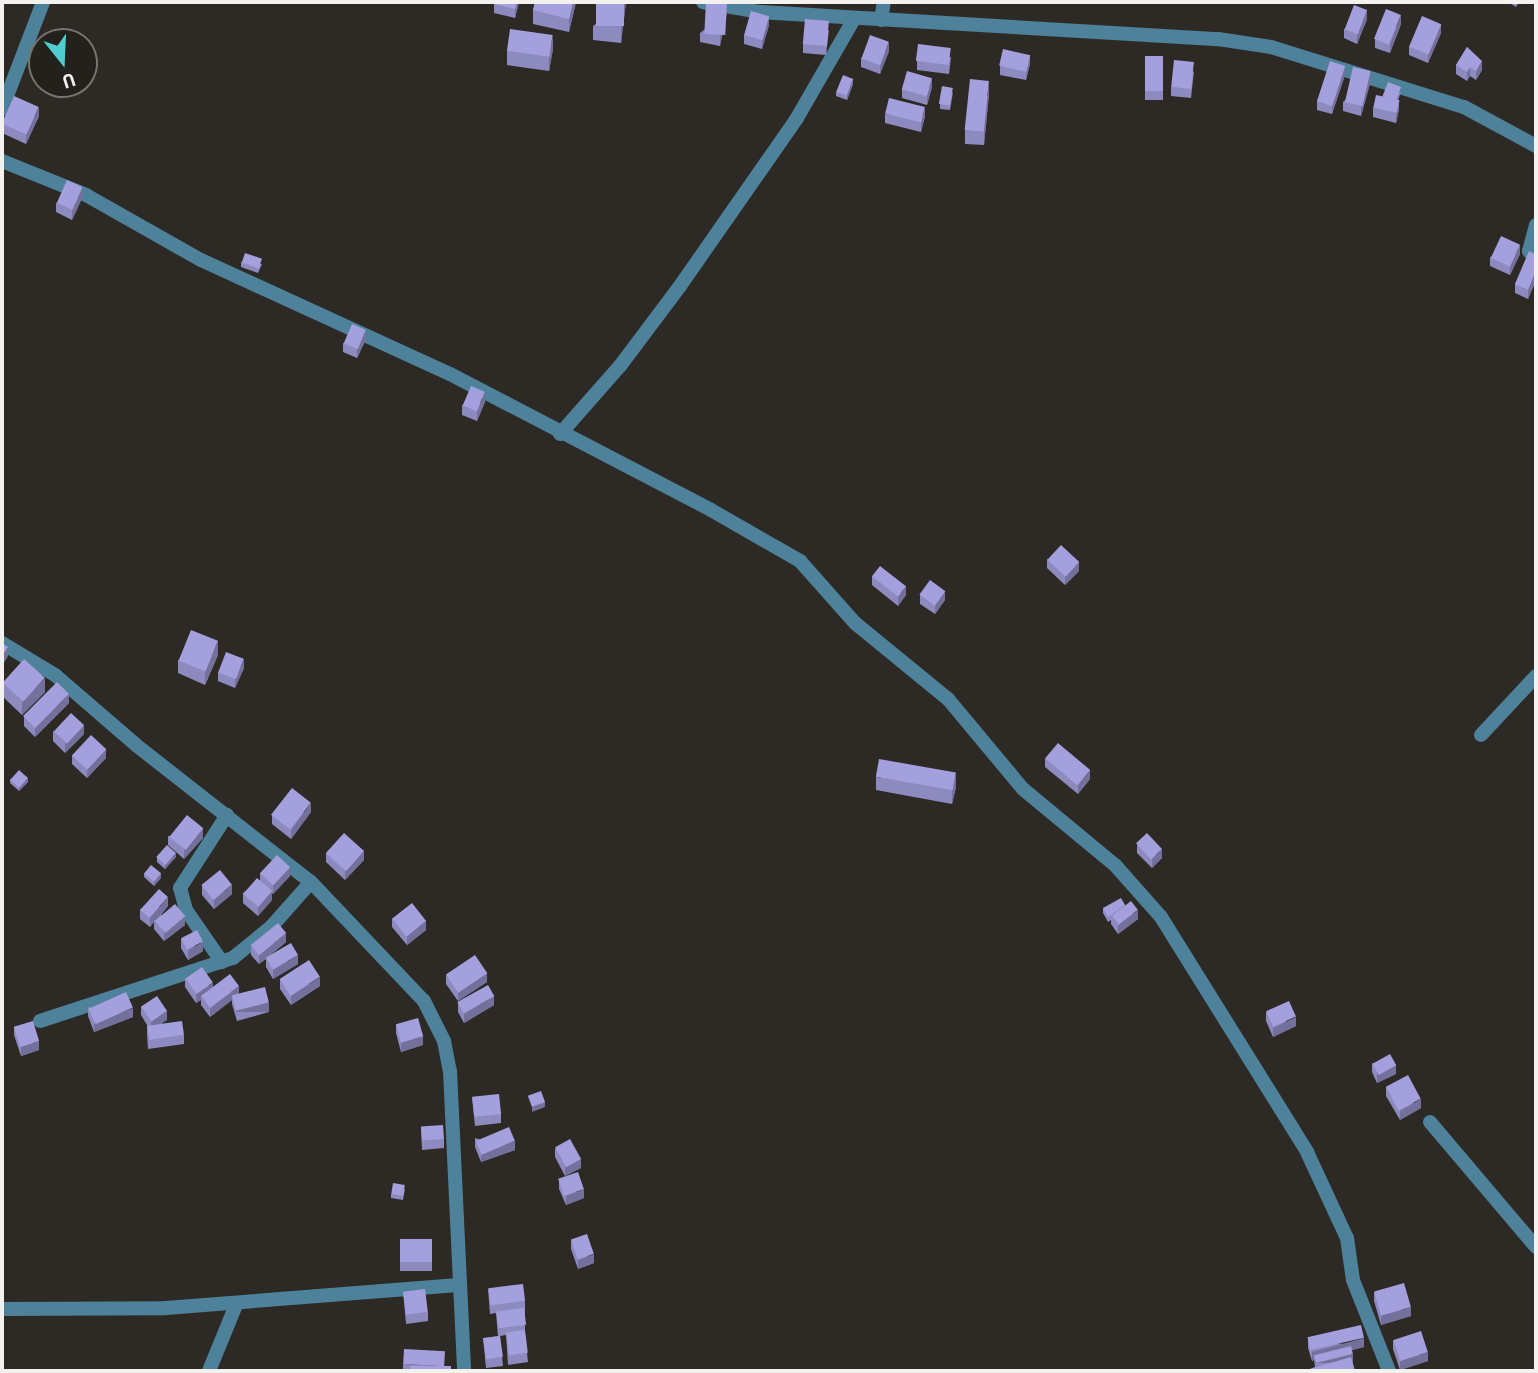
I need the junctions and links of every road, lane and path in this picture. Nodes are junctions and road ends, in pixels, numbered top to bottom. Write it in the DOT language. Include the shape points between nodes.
graph roads {
  1 [pos="43,2"];
  2 [pos="703,2"];
  3 [pos="884,2"];
  4 [pos="854,19"];
  5 [pos="881,20"];
  6 [pos="2,108"];
  7 [pos="1536,146"];
  8 [pos="2,161"];
  9 [pos="1536,225"];
  10 [pos="1536,259"];
  11 [pos="560,434"];
  12 [pos="2,643"];
  13 [pos="1536,676"];
  14 [pos="1481,735"];
  15 [pos="227,815"];
  16 [pos="311,882"];
  17 [pos="222,962"];
  18 [pos="40,1021"];
  19 [pos="1430,1122"];
  20 [pos="1536,1247"];
  21 [pos="458,1285"];
  22 [pos="236,1305"];
  23 [pos="2,1309"];
  24 [pos="209,1371"];
  25 [pos="464,1371"];
  26 [pos="1389,1371"];
  1 -- 6 [label="street"];
  2 -- 4 [label="street" via="760,12"];
  3 -- 5 [label="street"];
  4 -- 5 [label="street"];
  4 -- 11 [label="street" via="797,118 680,286 620,366"];
  5 -- 7 [label="street" via="1208,38 1271,47 1464,107"];
  8 -- 11 [label="street" via="86,195 201,260 450,374"];
  9 -- 10 [label="street" via="1529,251"];
  11 -- 26 [label="street" via="800,561 855,623 948,699 1035,801 1115,865 1146,897 1201,976 1307,1152 1348,1238 1353,1280"];
  12 -- 15 [label="street" via="55,675"];
  13 -- 14 [label="street"];
  15 -- 16 [label="street"];
  15 -- 17 [label="street" via="180,888 186,910"];
  16 -- 17 [label="street" via="247,950"];
  16 -- 21 [label="street" via="419,994 444,1041 454,1127"];
  17 -- 18 [label="street"];
  19 -- 20 [label="street"];
  21 -- 22 [label="street"];
  21 -- 25 [label="street"];
  22 -- 23 [label="street"];
  22 -- 24 [label="street"];
}
